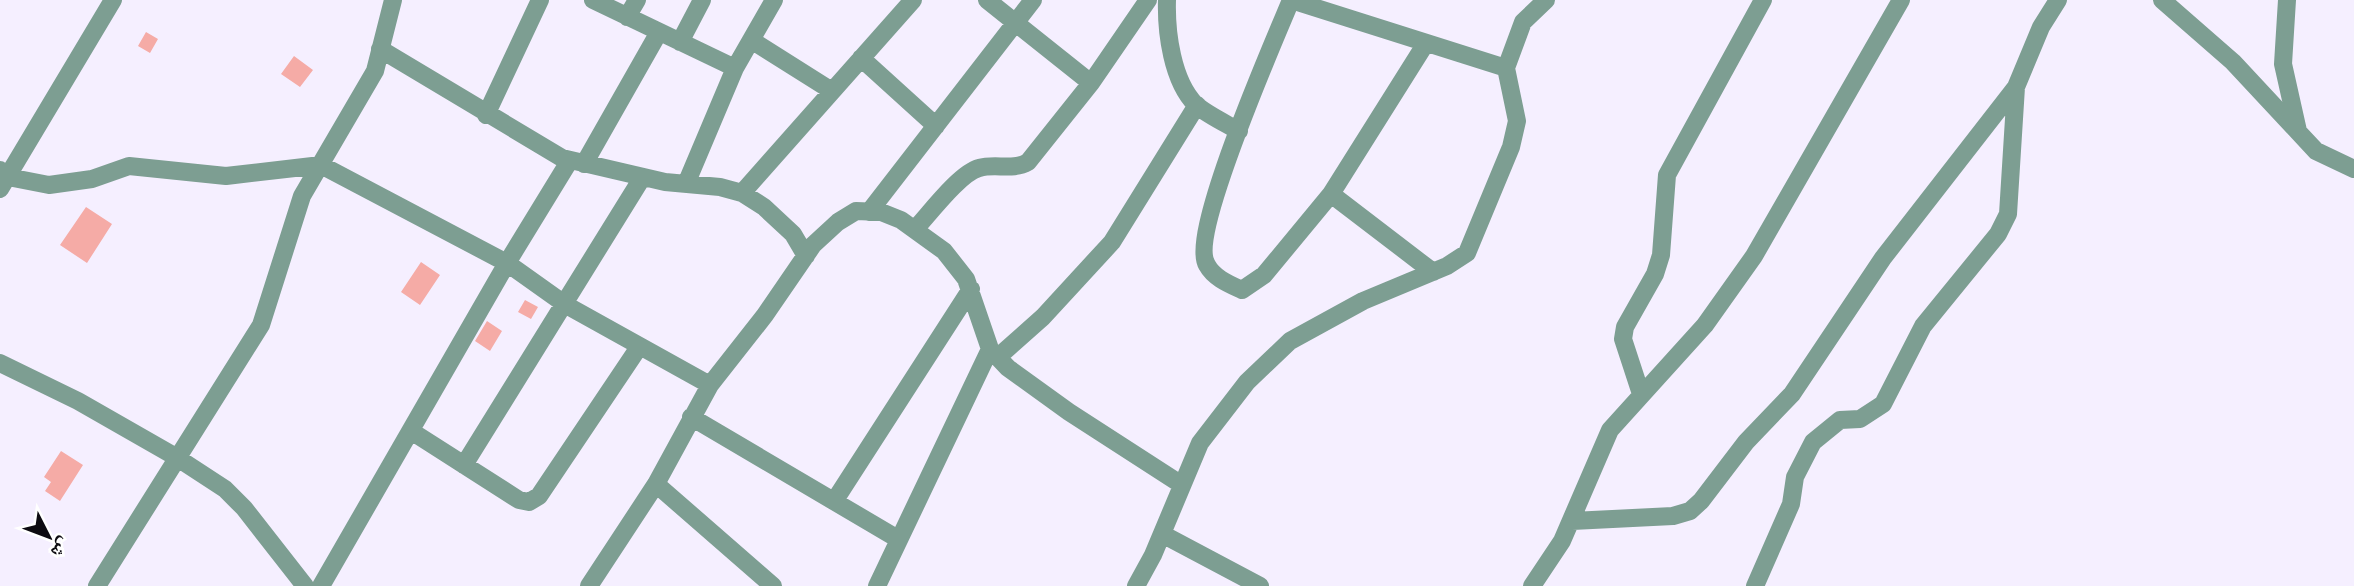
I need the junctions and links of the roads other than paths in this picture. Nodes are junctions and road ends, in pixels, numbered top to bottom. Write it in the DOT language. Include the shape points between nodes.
graph roads {
  1 [pos="113,0"];
  2 [pos="393,0"];
  3 [pos="540,0"];
  4 [pos="593,0"];
  5 [pos="637,0"];
  6 [pos="702,0"];
  7 [pos="774,0"];
  8 [pos="913,0"];
  9 [pos="987,0"];
  10 [pos="1033,0"];
  11 [pos="1147,0"];
  12 [pos="1167,0"];
  13 [pos="1529,0"];
  14 [pos="1546,0"];
  15 [pos="1763,0"];
  16 [pos="1901,0"];
  17 [pos="2058,0"];
  18 [pos="2162,0"];
  19 [pos="2287,0"];
  20 [pos="627,17"];
  21 [pos="1523,22"];
  22 [pos="1017,23"];
  23 [pos="659,32"];
  24 [pos="751,40"];
  25 [pos="680,42"];
  26 [pos="1426,43"];
  27 [pos="380,49"];
  28 [pos="861,58"];
  29 [pos="734,68"];
  30 [pos="1506,68"];
  31 [pos="1091,83"];
  32 [pos="2016,88"];
  33 [pos="832,91"];
  34 [pos="1197,105"];
  35 [pos="486,115"];
  36 [pos="936,126"];
  37 [pos="1239,131"];
  38 [pos="2298,132"];
  39 [pos="577,162"];
  40 [pos="321,164"];
  41 [pos="2354,169"];
  42 [pos="642,178"];
  43 [pos="3,179"];
  44 [pos="686,184"];
  45 [pos="742,193"];
  46 [pos="1331,194"];
  47 [pos="869,212"];
  48 [pos="916,228"];
  49 [pos="806,256"];
  50 [pos="507,263"];
  51 [pos="1433,272"];
  52 [pos="971,289"];
  53 [pos="566,305"];
  54 [pos="639,347"];
  55 [pos="994,353"];
  56 [pos="0,363"];
  57 [pos="710,385"];
  58 [pos="1641,394"];
  59 [pos="691,417"];
  60 [pos="411,431"];
  61 [pos="176,457"];
  62 [pos="464,465"];
  63 [pos="656,484"];
  64 [pos="1182,485"];
  65 [pos="835,500"];
  66 [pos="1572,521"];
  67 [pos="1161,534"];
  68 [pos="898,539"];
  69 [pos="97,586"];
  70 [pos="305,586"];
  71 [pos="321,586"];
  72 [pos="589,586"];
  73 [pos="773,586"];
  74 [pos="877,586"];
  75 [pos="1136,586"];
  76 [pos="1260,586"];
  77 [pos="1532,586"];
  78 [pos="1755,586"];
  1 -- 43 [label="street"];
  2 -- 27 [label="street"];
  3 -- 35 [label="street"];
  4 -- 20 [label="street"];
  5 -- 20 [label="street"];
  6 -- 25 [label="street"];
  7 -- 24 [label="street"];
  8 -- 28 [label="street"];
  9 -- 22 [label="street"];
  10 -- 22 [label="street"];
  11 -- 31 [label="street"];
  12 -- 34 [label="street" via="1168,34 1184,88"];
  13 -- 21 [label="street"];
  14 -- 21 [label="street"];
  15 -- 58 [label="street" via="1667,175 1656,275 1625,327 1623,339"];
  16 -- 58 [label="street" via="1754,256 1705,325"];
  17 -- 32 [label="street" via="2041,27"];
  18 -- 38 [label="street" via="2233,62"];
  19 -- 38 [label="street" via="2283,64"];
  20 -- 23 [label="street"];
  21 -- 30 [label="street"];
  22 -- 31 [label="street"];
  22 -- 36 [label="street"];
  23 -- 25 [label="street"];
  23 -- 39 [label="street"];
  24 -- 29 [label="street"];
  24 -- 33 [label="street"];
  25 -- 29 [label="street"];
  26 -- 30 [label="street"];
  26 -- 37 [label="street" via="1291,0"];
  26 -- 46 [label="street"];
  27 -- 35 [label="street"];
  27 -- 40 [label="street" via="367,88"];
  28 -- 33 [label="street"];
  28 -- 36 [label="street"];
  29 -- 44 [label="street"];
  30 -- 51 [label="street" via="1517,121 1511,147 1472,246 1461,258"];
  31 -- 48 [label="street" via="1028,162 1020,167 980,167 965,176"];
  32 -- 66 [label="street" via="1882,258 1792,394 1690,512"];
  32 -- 78 [label="street" via="2008,214 1998,234 1923,326 1883,404 1860,419 1840,421 1813,442 1794,477 1791,504"];
  33 -- 45 [label="street"];
  34 -- 37 [label="street"];
  34 -- 55 [label="street" via="1112,242 1043,317"];
  35 -- 39 [label="street"];
  36 -- 47 [label="street"];
  37 -- 46 [label="street" via="1225,161 1203,249 1205,264 1222,280 1242,289 1264,275"];
  38 -- 41 [label="street" via="2316,151"];
  39 -- 42 [label="street"];
  39 -- 50 [label="street"];
  40 -- 43 [label="street" via="226,176 129,166 92,179 49,185"];
  40 -- 50 [label="street"];
  40 -- 61 [label="street" via="302,196 261,325"];
  42 -- 44 [label="street"];
  42 -- 53 [label="street"];
  44 -- 45 [label="street"];
  45 -- 49 [label="street" via="793,234"];
  46 -- 51 [label="street"];
  47 -- 48 [label="street" via="881,212"];
  47 -- 49 [label="street" via="856,211 838,222"];
  48 -- 52 [label="street" via="944,251"];
  49 -- 57 [label="street"];
  50 -- 53 [label="street"];
  50 -- 60 [label="street"];
  51 -- 64 [label="street" via="1363,301 1290,341 1215,420"];
  52 -- 55 [label="street"];
  52 -- 65 [label="street"];
  53 -- 54 [label="street"];
  53 -- 62 [label="street"];
  54 -- 57 [label="street"];
  54 -- 62 [label="street" via="539,496 528,502 519,500"];
  55 -- 64 [label="street" via="1029,384"];
  55 -- 68 [label="street"];
  56 -- 61 [label="street"];
  57 -- 59 [label="street"];
  58 -- 66 [label="street" via="1610,430"];
  59 -- 63 [label="street"];
  59 -- 65 [label="street"];
  60 -- 62 [label="street"];
  60 -- 71 [label="street"];
  61 -- 69 [label="street"];
  61 -- 70 [label="street" via="225,489 244,508"];
  63 -- 72 [label="street"];
  63 -- 73 [label="street"];
  64 -- 67 [label="street"];
  65 -- 68 [label="street"];
  66 -- 77 [label="street"];
  67 -- 75 [label="street"];
  67 -- 76 [label="street"];
  68 -- 74 [label="street"];
}
